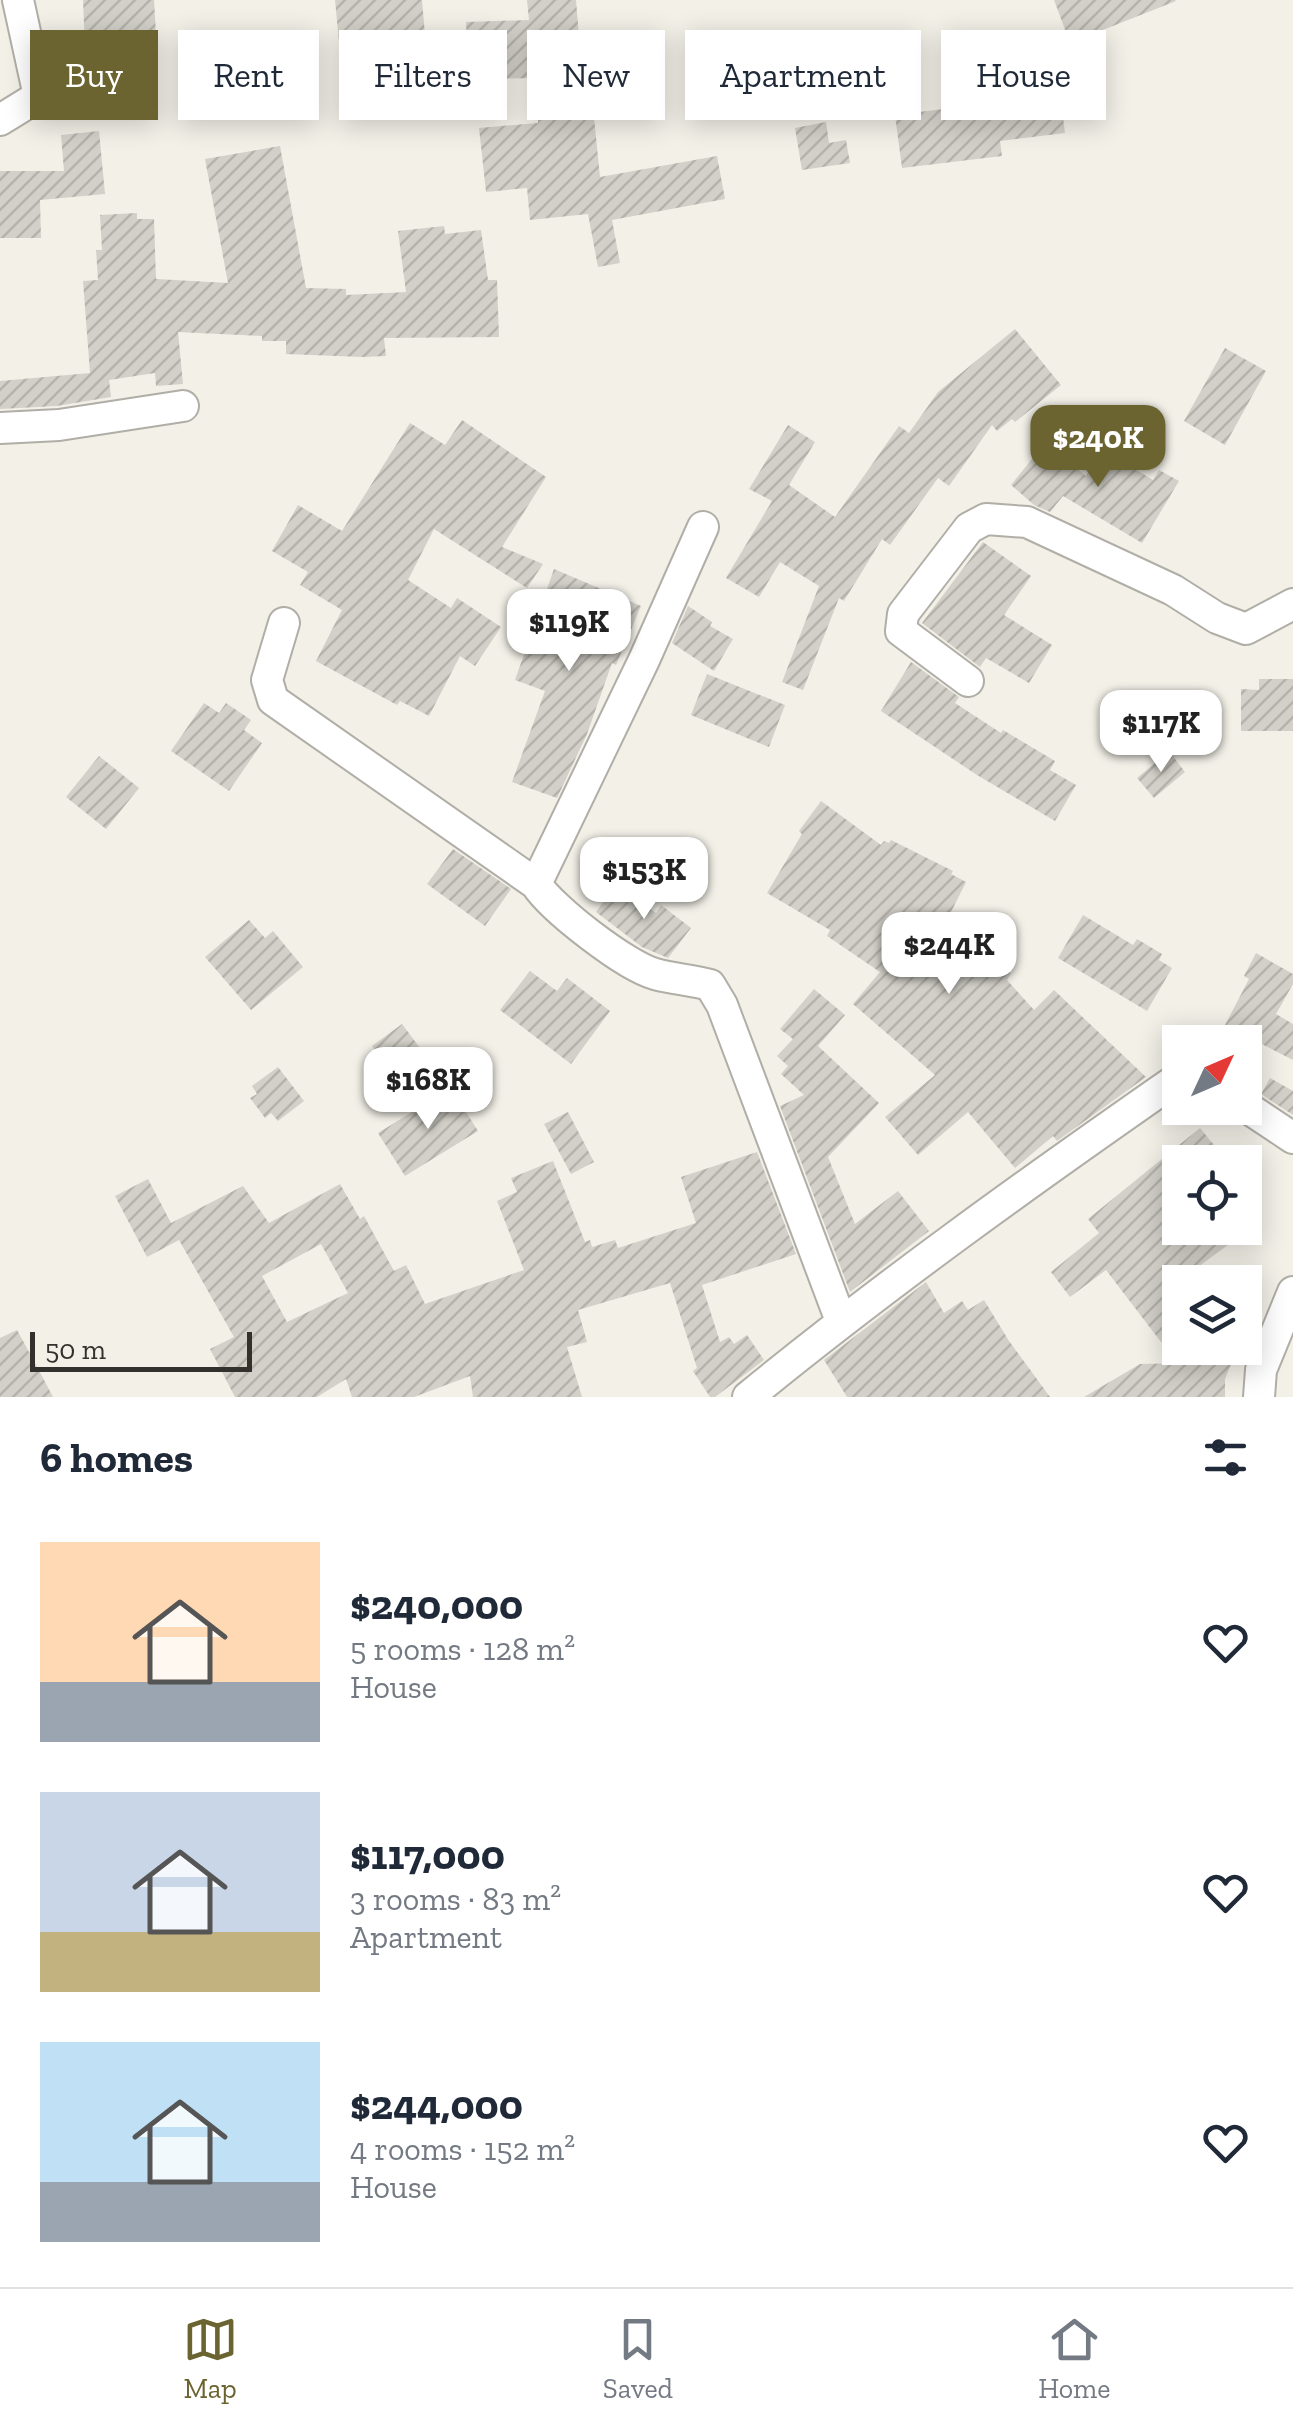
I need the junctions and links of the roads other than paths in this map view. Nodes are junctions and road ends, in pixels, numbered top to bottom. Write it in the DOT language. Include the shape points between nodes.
graph roads {
  1 [pos="18,0"];
  2 [pos="0,120"];
  3 [pos="184,406"];
  4 [pos="0,428"];
  5 [pos="703,527"];
  6 [pos="1293,604"];
  7 [pos="284,623"];
  8 [pos="968,680"];
  9 [pos="536,884"];
  10 [pos="1162,1089"];
  11 [pos="1262,1117"];
  12 [pos="1293,1138"];
  13 [pos="1293,1292"];
  14 [pos="841,1322"];
  15 [pos="748,1397"];
  16 [pos="1259,1397"];
  1 -- 2 [label="street" via="39,96"];
  3 -- 4 [label="street"];
  5 -- 9 [label="street"];
  6 -- 8 [label="street" via="1246,628 1026,522 986,519 969,528 903,614 902,632"];
  7 -- 9 [label="street" via="267,680 272,700"];
  9 -- 14 [label="street" via="546,900 627,960 710,986"];
  10 -- 14 [label="street"];
  11 -- 12 [label="street"];
  13 -- 16 [label="street" via="1262,1370"];
  14 -- 15 [label="street"];
}
